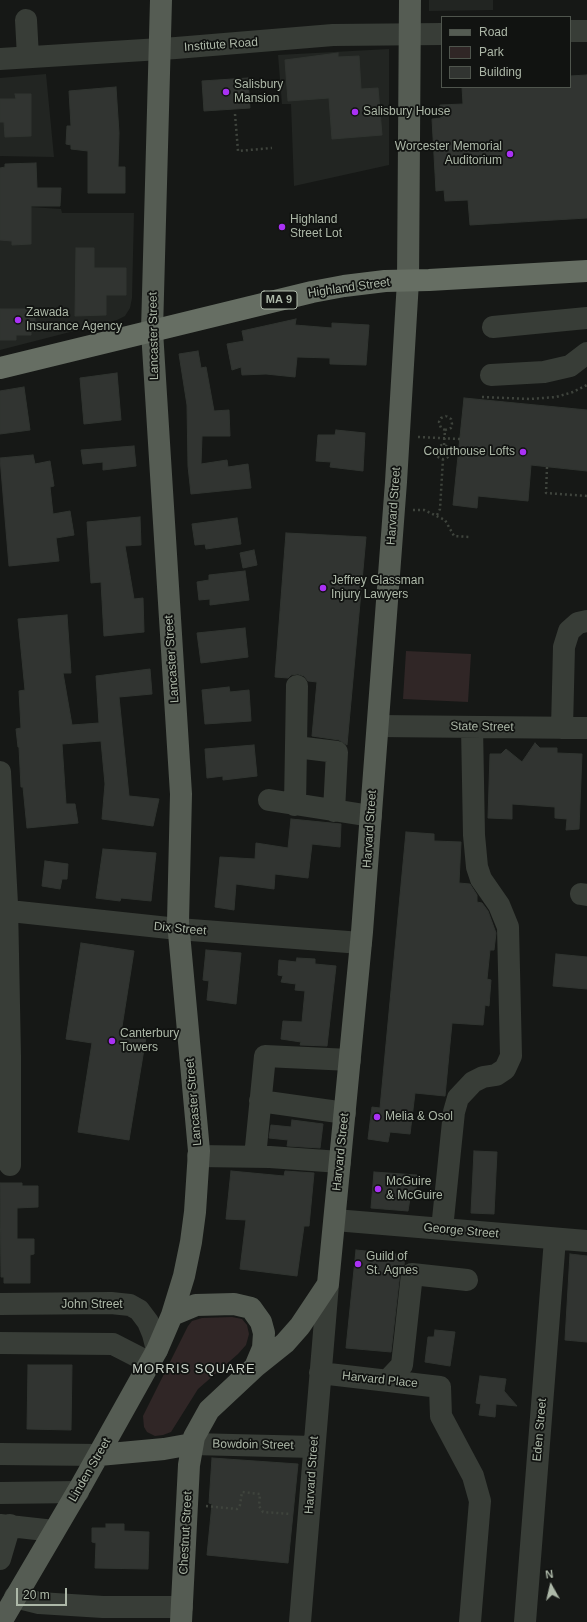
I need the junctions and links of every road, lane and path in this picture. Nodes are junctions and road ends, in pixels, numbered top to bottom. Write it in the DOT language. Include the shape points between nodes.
graph roads {
  1 [pos="162,0"];
  2 [pos="410,0"];
  3 [pos="26,20"];
  4 [pos="587,31"];
  5 [pos="571,32"];
  6 [pos="410,34"];
  7 [pos="441,34"];
  8 [pos="161,49"];
  9 [pos="28,57"];
  10 [pos="0,59"];
  11 [pos="235,114"];
  12 [pos="272,148"];
  13 [pos="587,271"];
  14 [pos="408,281"];
  15 [pos="587,318"];
  16 [pos="494,327"];
  17 [pos="152,331"];
  18 [pos="587,353"];
  19 [pos="0,368"];
  20 [pos="491,375"];
  21 [pos="587,385"];
  22 [pos="482,398"];
  23 [pos="445,430"];
  24 [pos="415,436"];
  25 [pos="444,438"];
  26 [pos="460,439"];
  27 [pos="444,446"];
  28 [pos="443,459"];
  29 [pos="547,467"];
  30 [pos="587,496"];
  31 [pos="411,510"];
  32 [pos="437,515"];
  33 [pos="470,537"];
  34 [pos="587,620"];
  35 [pos="297,686"];
  36 [pos="378,726"];
  37 [pos="472,727"];
  38 [pos="562,728"];
  39 [pos="587,728"];
  40 [pos="296,747"];
  41 [pos="0,772"];
  42 [pos="269,800"];
  43 [pos="295,804"];
  44 [pos="334,811"];
  45 [pos="371,816"];
  46 [pos="4,910"];
  47 [pos="178,929"];
  48 [pos="361,943"];
  49 [pos="350,1060"];
  50 [pos="5,1083"];
  51 [pos="260,1101"];
  52 [pos="345,1113"];
  53 [pos="198,1156"];
  54 [pos="255,1157"];
  55 [pos="340,1162"];
  56 [pos="10,1165"];
  57 [pos="335,1220"];
  58 [pos="442,1229"];
  59 [pos="555,1239"];
  60 [pos="587,1241"];
  61 [pos="467,1280"];
  62 [pos="328,1284"];
  63 [pos="0,1304"];
  64 [pos="172,1315"];
  65 [pos="0,1343"];
  66 [pos="153,1356"];
  67 [pos="254,1367"];
  68 [pos="320,1373"];
  69 [pos="388,1380"];
  70 [pos="127,1406"];
  71 [pos="189,1439"];
  72 [pos="314,1446"];
  73 [pos="150,1449"];
  74 [pos="0,1454"];
  75 [pos="99,1455"];
  76 [pos="78,1492"];
  77 [pos="0,1493"];
  78 [pos="206,1506"];
  79 [pos="297,1514"];
  80 [pos="5,1525"];
  81 [pos="54,1531"];
  82 [pos="0,1559"];
  83 [pos="16,1597"];
  84 [pos="181,1614"];
  85 [pos="1,1622"];
  86 [pos="300,1622"];
  87 [pos="470,1622"];
  88 [pos="525,1622"];
  1 -- 8 [label="main road, Lancaster Street"];
  2 -- 6 [label="main road, Harvard Street"];
  3 -- 9 [label="street"];
  4 -- 5 [label="street"];
  6 -- 7 [label="street, Institute Road"];
  6 -- 8 [label="street, Institute Road" via="333,35"];
  6 -- 14 [label="main road, Harvard Street"];
  8 -- 9 [label="street, Institute Road"];
  8 -- 17 [label="main road, Lancaster Street"];
  9 -- 10 [label="street, Institute Road"];
  11 -- 12 [label="path" via="238,151"];
  13 -- 14 [label="highway, Highland Street / MA 9"];
  14 -- 17 [label="highway, Highland Street / MA 9" via="385,281 316,291"];
  14 -- 36 [label="main road, Harvard Street"];
  15 -- 16 [label="street"];
  17 -- 19 [label="highway, Highland Street / MA 9"];
  17 -- 47 [label="main road, Lancaster Street" via="181,794"];
  18 -- 20 [label="street" via="570,366 544,372"];
  21 -- 22 [label="path" via="556,397"];
  23 -- 23 [label="path" via="451,428 452,424 446,415 439,422 440,428"];
  23 -- 25 [label="path"];
  24 -- 25 [label="path"];
  25 -- 26 [label="path"];
  25 -- 27 [label="path"];
  27 -- 28 [label="path" via="450,452 448,457"];
  27 -- 28 [label="path" via="436,451 438,457"];
  28 -- 32 [label="path" via="440,509"];
  29 -- 30 [label="path" via="546,493"];
  31 -- 32 [label="path" via="424,510"];
  32 -- 33 [label="path" via="445,520 454,536"];
  34 -- 38 [label="street" via="578,623 569,631 564,647"];
  35 -- 40 [label="street"];
  36 -- 37 [label="street, State Street"];
  36 -- 45 [label="main road, Harvard Street"];
  37 -- 38 [label="street, State Street"];
  37 -- 58 [label="street" via="477,867 481,879 499,905 508,927 511,1056 505,1069 496,1075 473,1082 458,1098 454,1112"];
  38 -- 39 [label="street, State Street"];
  40 -- 43 [label="street"];
  40 -- 44 [label="street" via="337,752"];
  41 -- 46 [label="street"];
  42 -- 43 [label="street"];
  43 -- 44 [label="street"];
  44 -- 45 [label="street"];
  45 -- 48 [label="main road, Harvard Street"];
  46 -- 47 [label="street, Dix Street"];
  46 -- 50 [label="street"];
  47 -- 48 [label="street, Dix Street"];
  47 -- 53 [label="main road, Lancaster Street"];
  48 -- 49 [label="main road, Harvard Street"];
  49 -- 51 [label="street" via="265,1056"];
  49 -- 52 [label="main road, Harvard Street"];
  50 -- 56 [label="street"];
  51 -- 52 [label="street"];
  51 -- 54 [label="street"];
  52 -- 55 [label="main road, Harvard Street"];
  53 -- 54 [label="street"];
  53 -- 64 [label="main road, Lancaster Street" via="191,1242"];
  54 -- 55 [label="street"];
  55 -- 57 [label="main road, Harvard Street"];
  57 -- 58 [label="street, George Street"];
  57 -- 62 [label="main road, Harvard Street"];
  58 -- 59 [label="street, George Street"];
  59 -- 60 [label="street, George Street"];
  59 -- 88 [label="street, Eden Street"];
  61 -- 69 [label="street" via="412,1274 402,1365"];
  62 -- 67 [label="main road" via="286,1343"];
  62 -- 68 [label="street, Harvard Street"];
  63 -- 66 [label="street, John Street" via="130,1305 139,1310 148,1322 153,1334"];
  64 -- 66 [label="main road, Linden Street"];
  64 -- 67 [label="main road" via="196,1305 234,1304 251,1308 261,1322 264,1333 263,1348"];
  65 -- 66 [label="street" via="113,1344"];
  66 -- 70 [label="main road, Linden Street"];
  67 -- 71 [label="main road" via="217,1401"];
  68 -- 69 [label="street, Harvard Place"];
  68 -- 72 [label="street, Harvard Street"];
  69 -- 87 [label="street, Harvard Place" via="440,1386 441,1416 473,1476 480,1502"];
  70 -- 73 [label="main road" via="125,1418 131,1437 140,1446"];
  70 -- 75 [label="main road, Linden Street"];
  71 -- 72 [label="street, Bowdoin Street"];
  71 -- 73 [label="main road" via="164,1449"];
  71 -- 84 [label="main road, Chestnut Street"];
  72 -- 86 [label="street, Harvard Street"];
  73 -- 75 [label="main road"];
  74 -- 75 [label="street"];
  75 -- 76 [label="main road, Linden Street"];
  76 -- 77 [label="street"];
  76 -- 81 [label="main road, Linden Street"];
  78 -- 79 [label="path" via="237,1509 242,1492 260,1494 259,1506 263,1512"];
  80 -- 81 [label="street"];
  80 -- 82 [label="street"];
  81 -- 83 [label="main road, Linden Street"];
  83 -- 84 [label="street" via="39,1604"];
  83 -- 85 [label="main road, Linden Street"];
}
